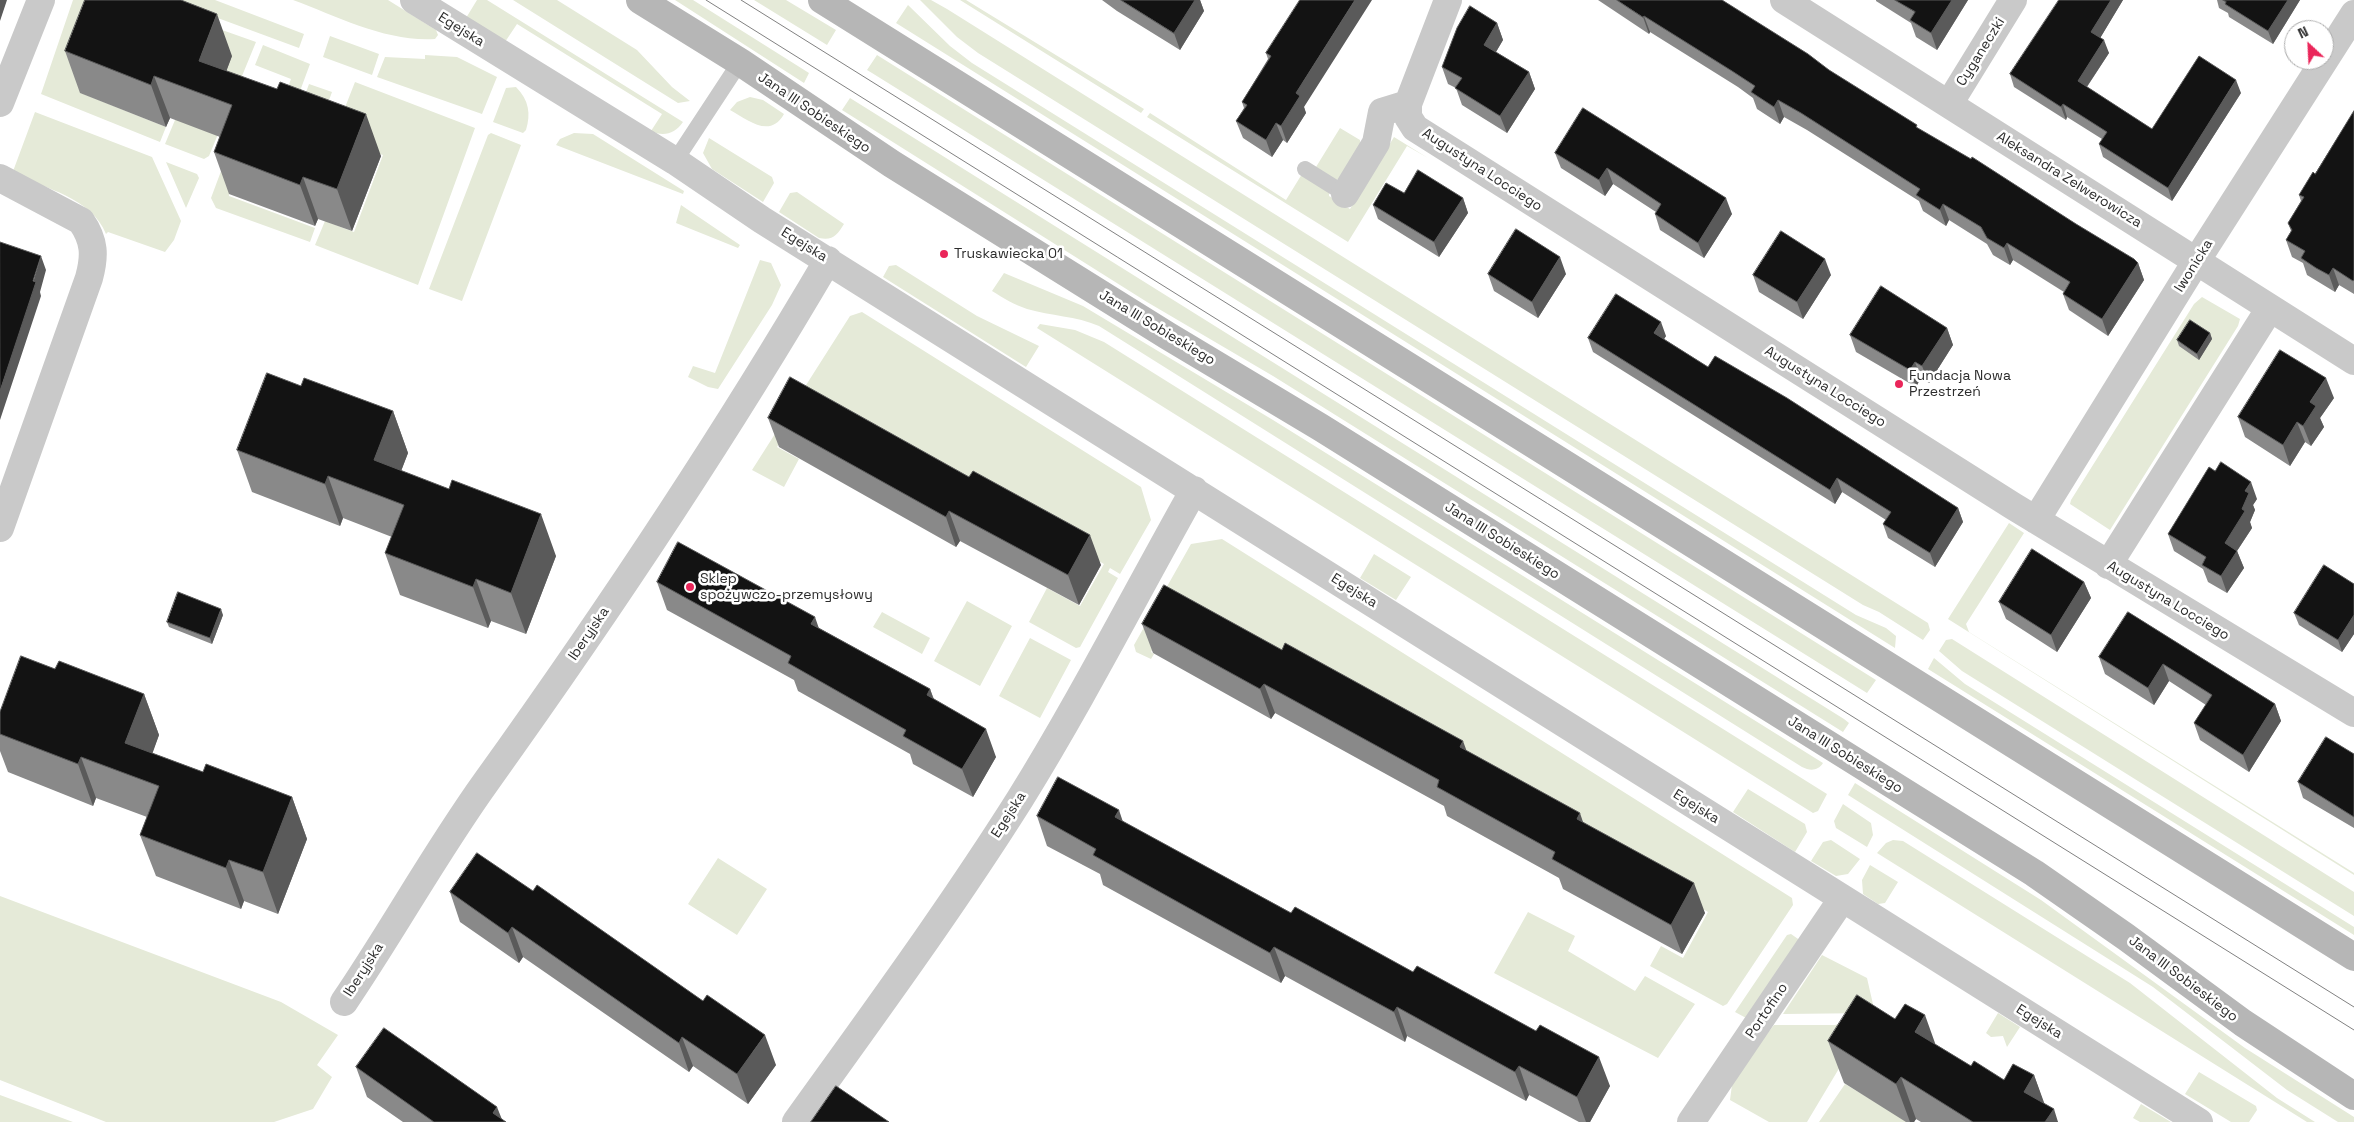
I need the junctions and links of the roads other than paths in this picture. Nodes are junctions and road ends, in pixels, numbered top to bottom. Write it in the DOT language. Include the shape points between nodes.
graph roads {
  1 [pos="41,0"];
  2 [pos="414,0"];
  3 [pos="640,0"];
  4 [pos="822,0"];
  5 [pos="1448,0"];
  6 [pos="1784,0"];
  7 [pos="2014,0"];
  8 [pos="2354,14"];
  9 [pos="740,62"];
  10 [pos="0,103"];
  11 [pos="1408,104"];
  12 [pos="1949,104"];
  13 [pos="675,161"];
  14 [pos="1305,169"];
  15 [pos="0,178"];
  16 [pos="1345,194"];
  17 [pos="828,260"];
  18 [pos="2197,260"];
  19 [pos="2270,308"];
  20 [pos="2354,361"];
  21 [pos="1194,490"];
  22 [pos="2036,520"];
  23 [pos="0,528"];
  24 [pos="2108,565"];
  25 [pos="2354,713"];
  26 [pos="1842,899"];
  27 [pos="2354,957"];
  28 [pos="344,1002"];
  29 [pos="2354,1096"];
  30 [pos="796,1122"];
  31 [pos="1691,1122"];
  32 [pos="2199,1122"];
  1 -- 10 [label="street"];
  2 -- 13 [label="street, Egejska"];
  3 -- 9 [label="main road, Jana III Sobieskiego"];
  4 -- 27 [label="main road"];
  5 -- 11 [label="street"];
  6 -- 12 [label="street, Aleksandra Zelwerowicza"];
  7 -- 12 [label="street, Cyganeczki"];
  8 -- 18 [label="street, Iwonicka"];
  9 -- 13 [label="lane"];
  9 -- 29 [label="main road, Jana III Sobieskiego" via="901,170 1328,432 2034,873 2258,1034"];
  11 -- 16 [label="street" via="1382,112 1376,143"];
  11 -- 22 [label="street, Augustyna Locciego" via="1408,117 1431,138"];
  12 -- 18 [label="street, Aleksandra Zelwerowicza"];
  13 -- 17 [label="street, Egejska"];
  14 -- 16 [label="lane"];
  15 -- 23 [label="street" via="81,222 89,232 94,259"];
  17 -- 21 [label="street, Egejska"];
  17 -- 28 [label="street, Iberyjska" via="687,487 541,706 465,813"];
  18 -- 19 [label="street, Aleksandra Zelwerowicza"];
  18 -- 22 [label="street, Iwonicka"];
  19 -- 20 [label="street, Aleksandra Zelwerowicza"];
  19 -- 24 [label="street"];
  21 -- 26 [label="street, Egejska"];
  21 -- 30 [label="street, Egejska" via="1020,798 939,921"];
  22 -- 24 [label="street, Augustyna Locciego"];
  24 -- 25 [label="street, Augustyna Locciego"];
  26 -- 31 [label="street, Portofino"];
  26 -- 32 [label="street, Egejska"];
}
